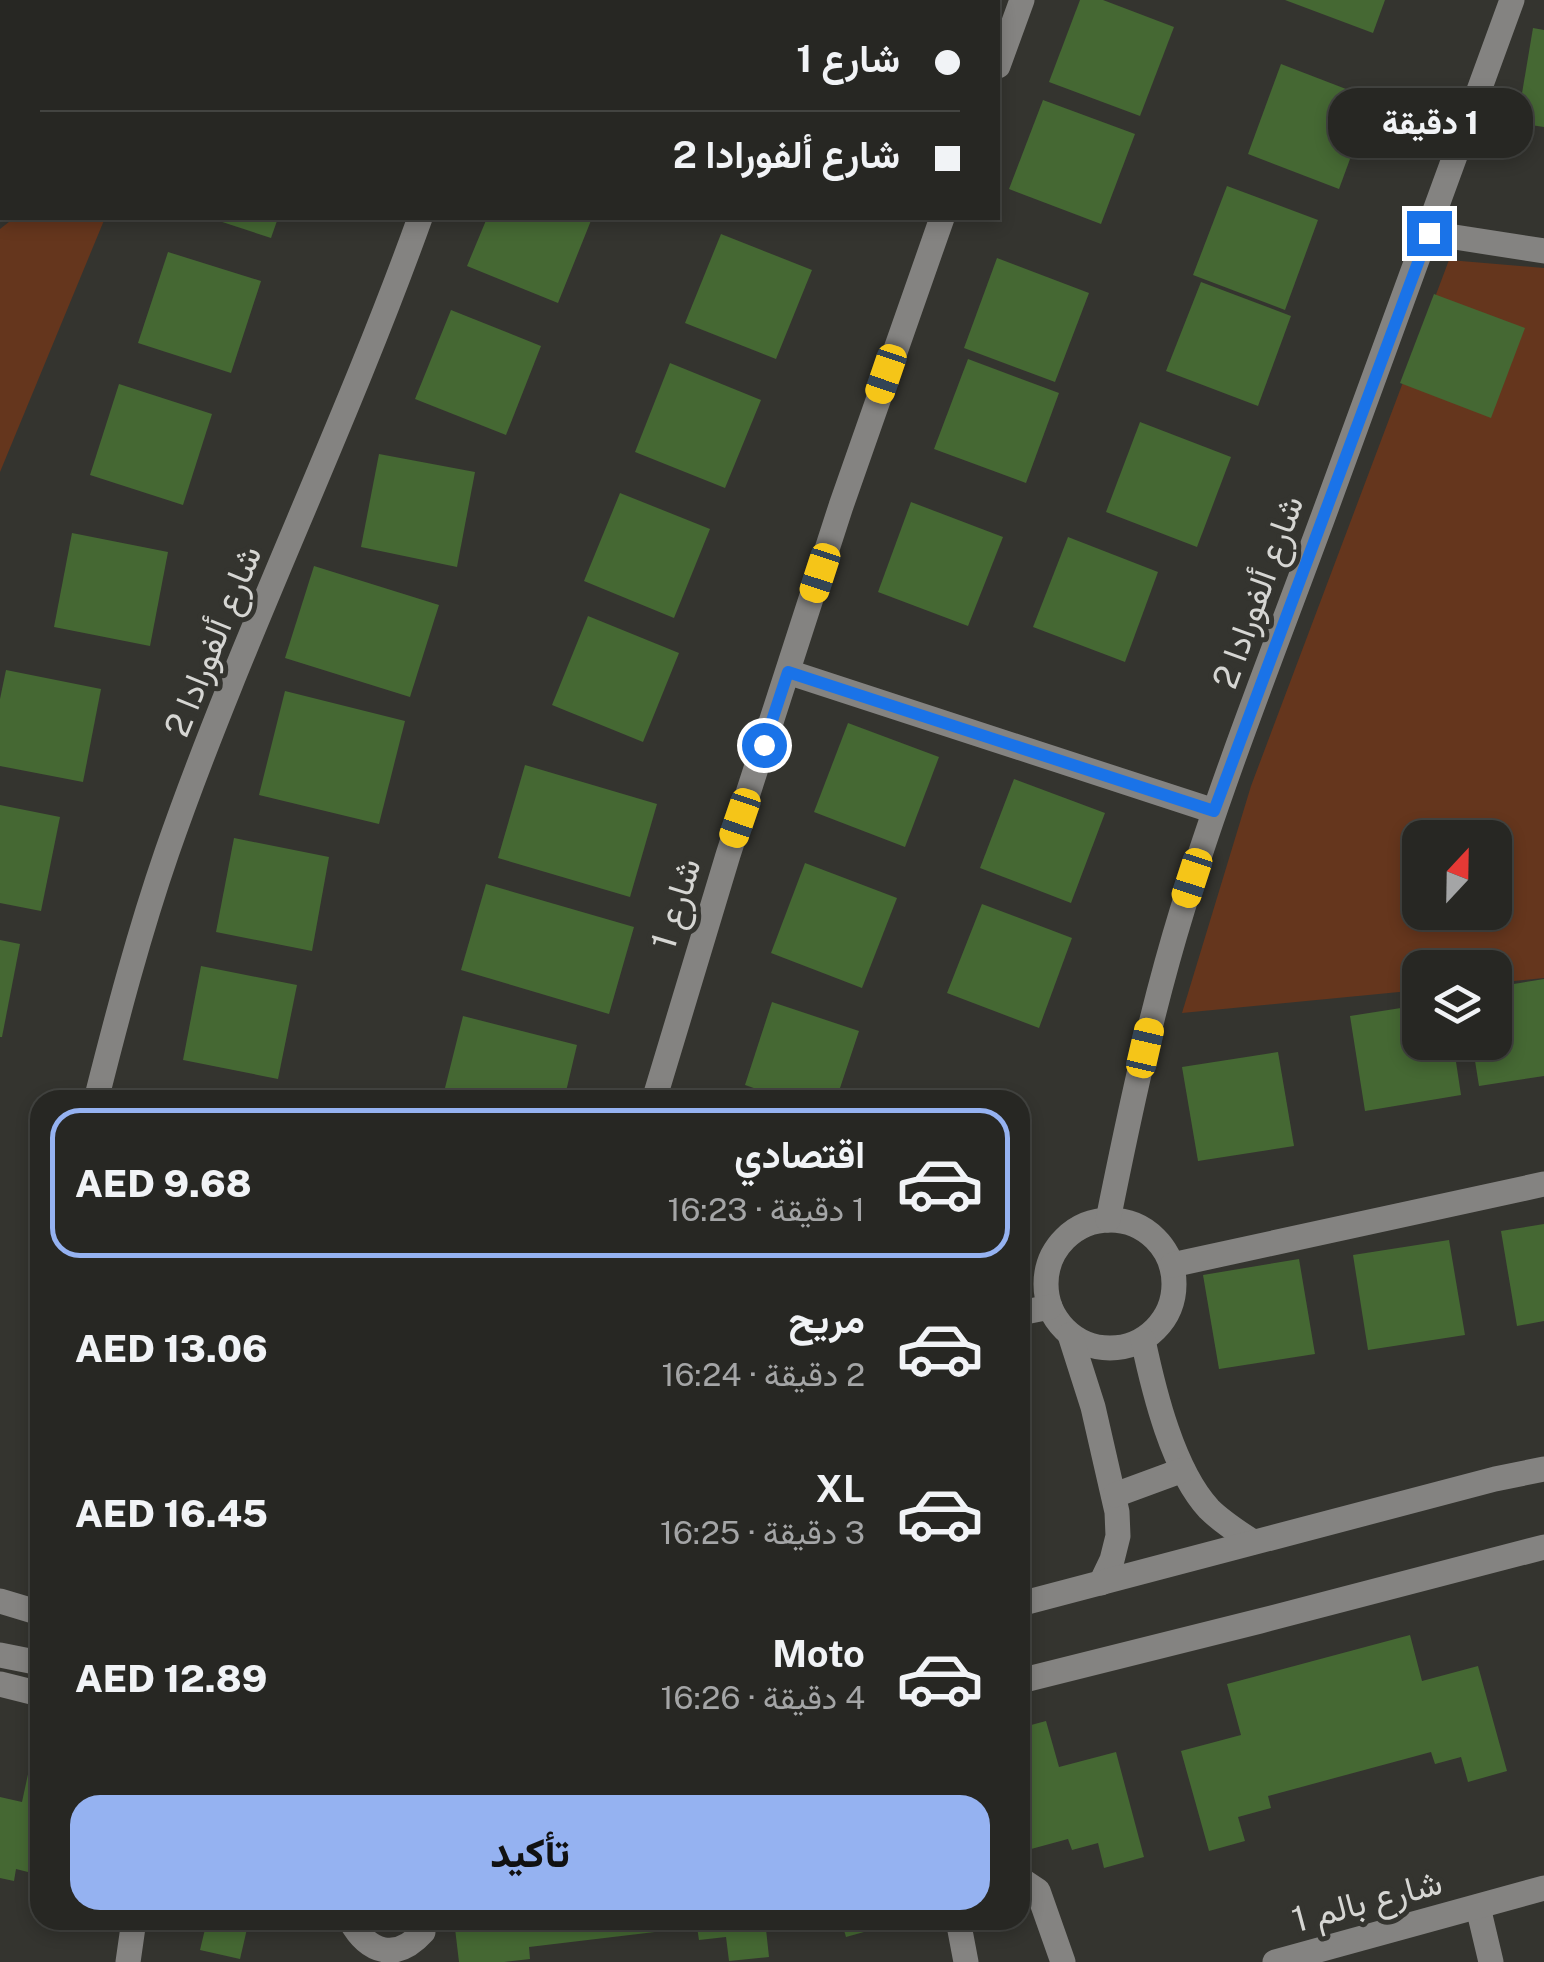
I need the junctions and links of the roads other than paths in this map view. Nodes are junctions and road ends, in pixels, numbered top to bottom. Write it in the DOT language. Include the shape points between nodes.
graph roads {
  1 [pos="1022,0"];
  2 [pos="1512,0"];
  3 [pos="1000,60"];
  4 [pos="419,220"];
  5 [pos="941,220"];
  6 [pos="1429,233"];
  7 [pos="1544,251"];
  8 [pos="788,672"];
  9 [pos="1214,811"];
  10 [pos="99,1090"];
  11 [pos="657,1090"];
  12 [pos="1544,1184"];
  13 [pos="1108,1220"];
  14 [pos="1172,1265"];
  15 [pos="1050,1307"];
  16 [pos="1030,1312"];
  17 [pos="1070,1334"];
  18 [pos="1143,1340"];
  19 [pos="1544,1469"];
  20 [pos="1183,1470"];
  21 [pos="1114,1495"];
  22 [pos="1254,1542"];
  23 [pos="1544,1547"];
  24 [pos="1101,1583"];
  25 [pos="0,1601"];
  26 [pos="1030,1601"];
  27 [pos="30,1610"];
  28 [pos="0,1654"];
  29 [pos="30,1661"];
  30 [pos="1030,1679"];
  31 [pos="0,1684"];
  32 [pos="30,1692"];
  33 [pos="1030,1886"];
  34 [pos="1544,1888"];
  35 [pos="1478,1907"];
  36 [pos="133,1930"];
  37 [pos="356,1930"];
  38 [pos="359,1930"];
  39 [pos="422,1930"];
  40 [pos="423,1930"];
  41 [pos="960,1930"];
  42 [pos="128,1962"];
  43 [pos="357,1962"];
  44 [pos="419,1962"];
  45 [pos="966,1962"];
  46 [pos="1063,1962"];
  47 [pos="1275,1962"];
  48 [pos="1491,1962"];
  1 -- 3 [label="street"];
  2 -- 6 [label="street, شارع ألفورادا 2"];
  4 -- 10 [label="street, شارع ألفورادا 2" via="167,852"];
  5 -- 8 [label="street, شارع 1"];
  6 -- 7 [label="street"];
  6 -- 9 [label="street, شارع ألفورادا 2"];
  8 -- 9 [label="street"];
  8 -- 11 [label="street, شارع 1"];
  9 -- 13 [label="street, شارع ألفورادا 2" via="1153,1013"];
  12 -- 14 [label="street"];
  13 -- 14 [label="street" via="1148,1232"];
  13 -- 15 [label="street" via="1088,1223 1056,1248 1048,1266"];
  14 -- 18 [label="street" via="1171,1307"];
  15 -- 16 [label="street"];
  15 -- 17 [label="street"];
  17 -- 18 [label="street" via="1098,1347"];
  17 -- 21 [label="street"];
  18 -- 20 [label="street"];
  19 -- 22 [label="street"];
  20 -- 21 [label="street"];
  20 -- 22 [label="street" via="1211,1511"];
  21 -- 24 [label="street" via="1118,1536"];
  22 -- 24 [label="street"];
  23 -- 30 [label="street"];
  24 -- 26 [label="street"];
  25 -- 27 [label="street"];
  28 -- 29 [label="street"];
  31 -- 32 [label="street"];
  33 -- 46 [label="street" via="1038,1891"];
  34 -- 35 [label="street, شارع بالم 1"];
  35 -- 47 [label="street, شارع بالم 1"];
  35 -- 48 [label="street, شارع بالم 1"];
  36 -- 42 [label="street"];
  37 -- 43 [label="street"];
  38 -- 39 [label="street" via="376,1950 390,1952 414,1943"];
  40 -- 44 [label="street"];
  41 -- 45 [label="street"];
}
